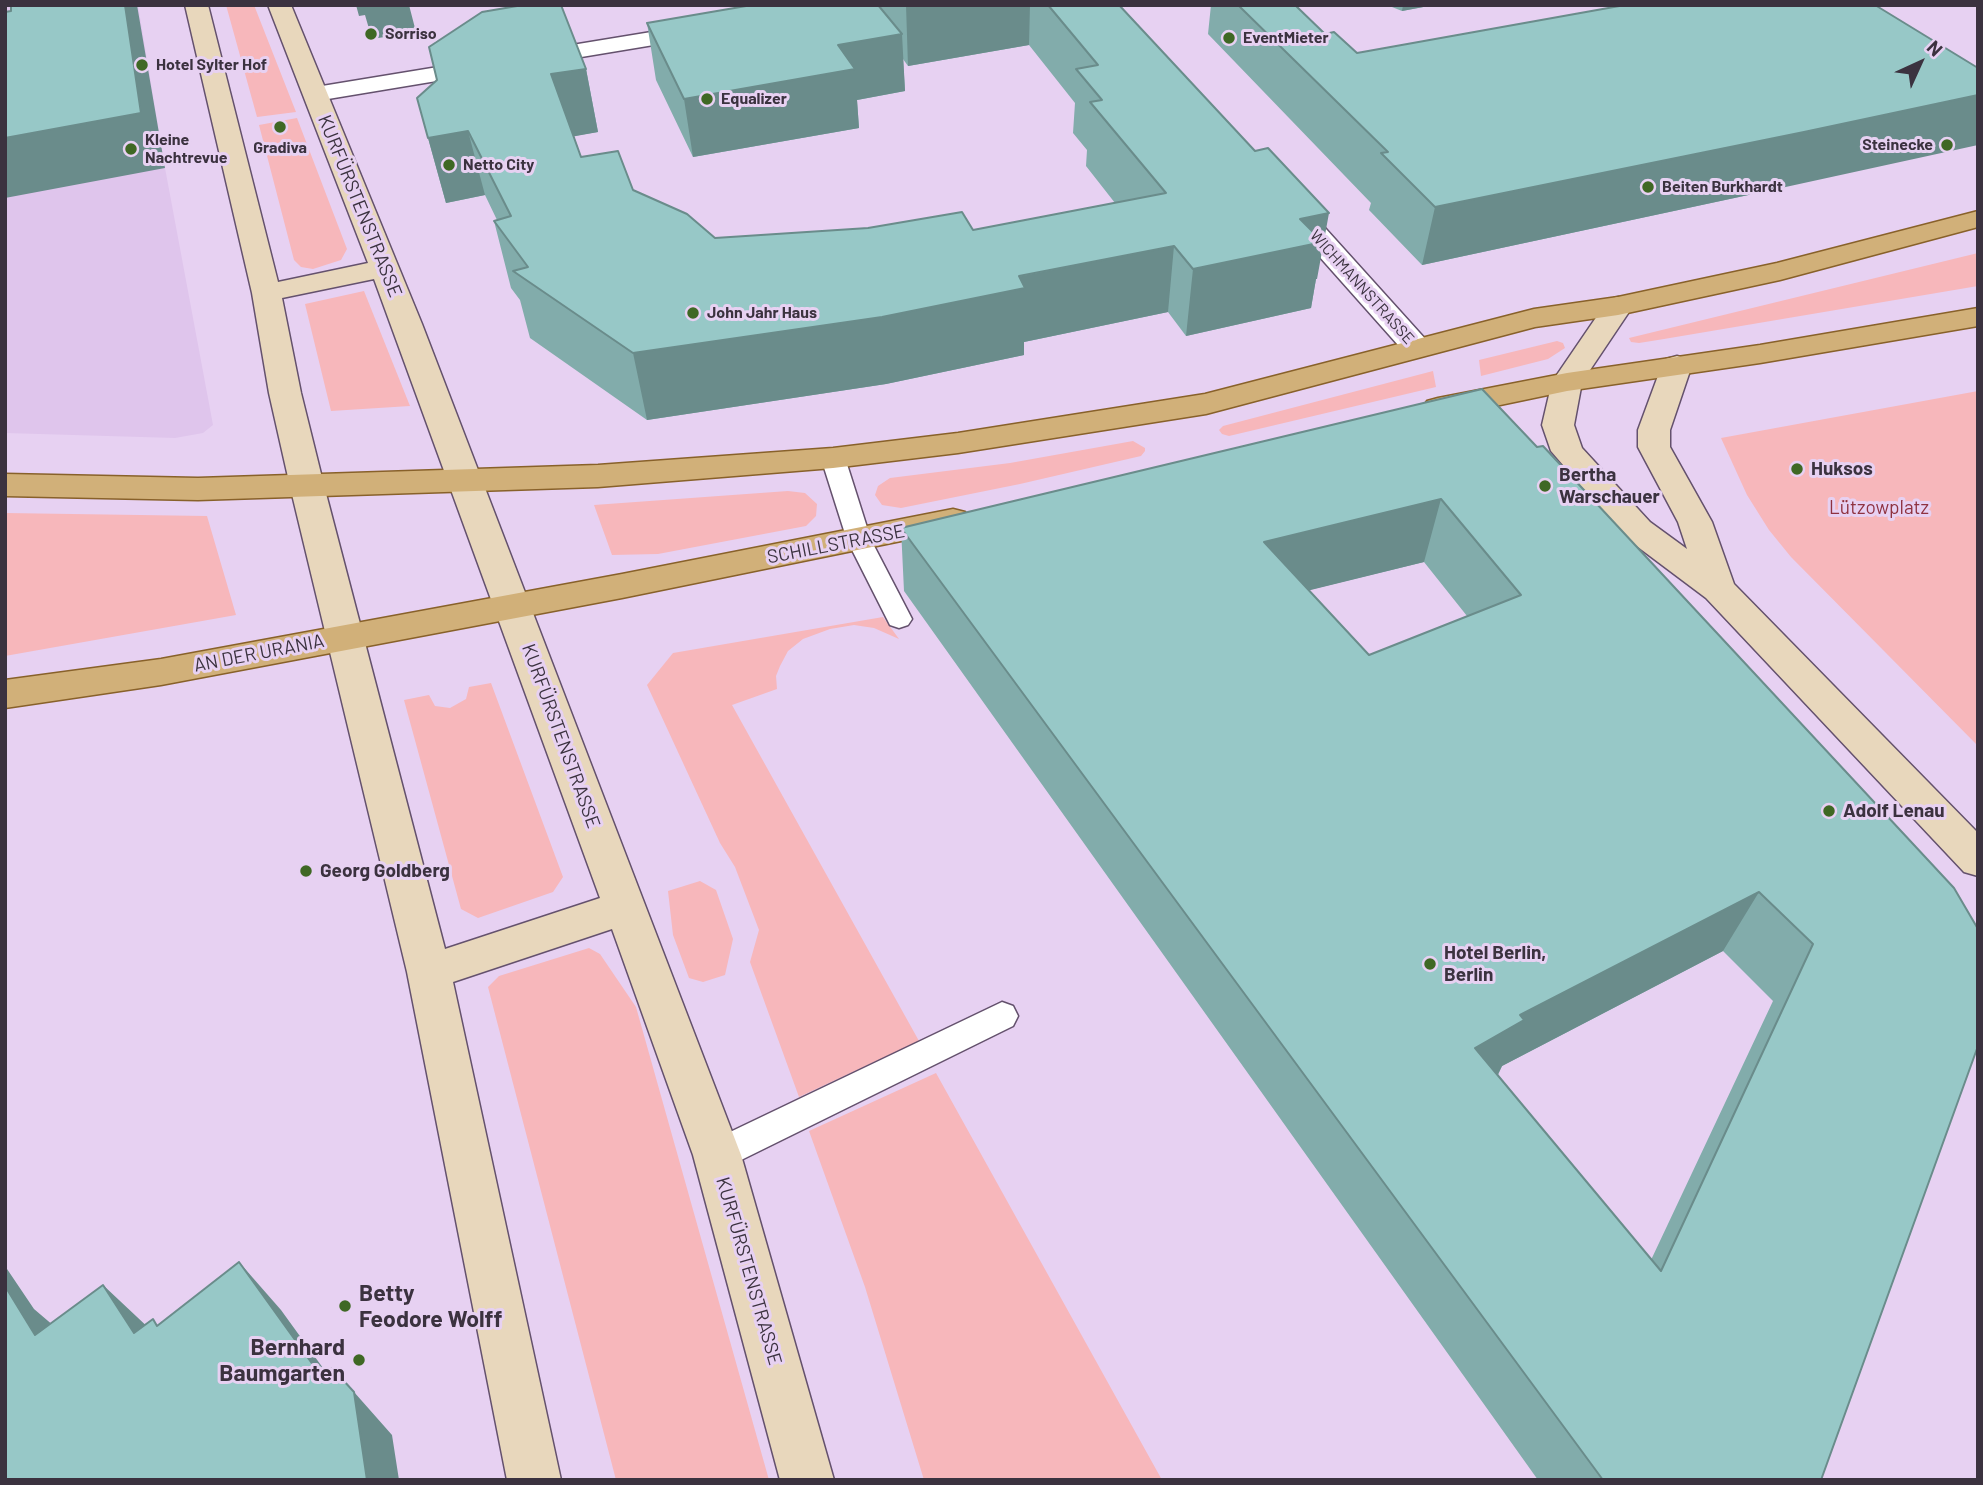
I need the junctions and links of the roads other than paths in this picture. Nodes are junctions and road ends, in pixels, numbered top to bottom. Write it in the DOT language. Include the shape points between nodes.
graph roads {
  1 [pos="196,5"];
  2 [pos="279,5"];
  3 [pos="721,27"];
  4 [pos="316,94"];
  5 [pos="1269,184"];
  6 [pos="1978,219"];
  7 [pos="384,268"];
  8 [pos="267,293"];
  9 [pos="1618,306"];
  10 [pos="1978,317"];
  11 [pos="1417,348"];
  12 [pos="1676,365"];
  13 [pos="1567,382"];
  14 [pos="1412,414"];
  15 [pos="833,458"];
  16 [pos="465,481"];
  17 [pos="5,485"];
  18 [pos="307,486"];
  19 [pos="978,515"];
  20 [pos="859,540"];
  21 [pos="1718,589"];
  22 [pos="513,606"];
  23 [pos="899,619"];
  24 [pos="344,637"];
  25 [pos="5,695"];
  26 [pos="1978,860"];
  27 [pos="624,908"];
  28 [pos="429,972"];
  29 [pos="1002,1016"];
  30 [pos="717,1155"];
  31 [pos="534,1480"];
  32 [pos="807,1480"];
  1 -- 8 [label="main road"];
  2 -- 4 [label="main road, KURFÜRSTENSTRASSE"];
  3 -- 4 [label="street"];
  4 -- 7 [label="main road, KURFÜRSTENSTRASSE"];
  5 -- 11 [label="street, WICHMANNSTRASSE"];
  6 -- 9 [label="main road" via="1835,258"];
  7 -- 8 [label="main road"];
  7 -- 16 [label="main road, KURFÜRSTENSTRASSE"];
  8 -- 18 [label="main road"];
  9 -- 11 [label="main road" via="1534,318"];
  9 -- 13 [label="main road"];
  10 -- 12 [label="main road"];
  11 -- 15 [label="main road" via="1206,404 1038,432"];
  12 -- 13 [label="main road"];
  12 -- 21 [label="main road" via="1654,429 1654,446 1695,522"];
  13 -- 14 [label="main road"];
  13 -- 21 [label="main road" via="1558,425 1567,451 1639,530"];
  15 -- 16 [label="main road" via="598,477"];
  15 -- 20 [label="lane"];
  16 -- 18 [label="main road"];
  16 -- 22 [label="main road, KURFÜRSTENSTRASSE"];
  17 -- 18 [label="main road"];
  18 -- 24 [label="main road"];
  19 -- 20 [label="main road, SCHILLSTRASSE"];
  20 -- 22 [label="main road, SCHILLSTRASSE"];
  20 -- 23 [label="lane"];
  21 -- 26 [label="main road"];
  22 -- 24 [label="main road, AN DER URANIA"];
  22 -- 27 [label="main road, KURFÜRSTENSTRASSE"];
  24 -- 25 [label="main road, AN DER URANIA" via="161,672"];
  24 -- 28 [label="main road"];
  27 -- 28 [label="main road"];
  27 -- 30 [label="main road, KURFÜRSTENSTRASSE"];
  28 -- 31 [label="main road"];
  29 -- 30 [label="lane"];
  30 -- 32 [label="main road, KURFÜRSTENSTRASSE"];
}
